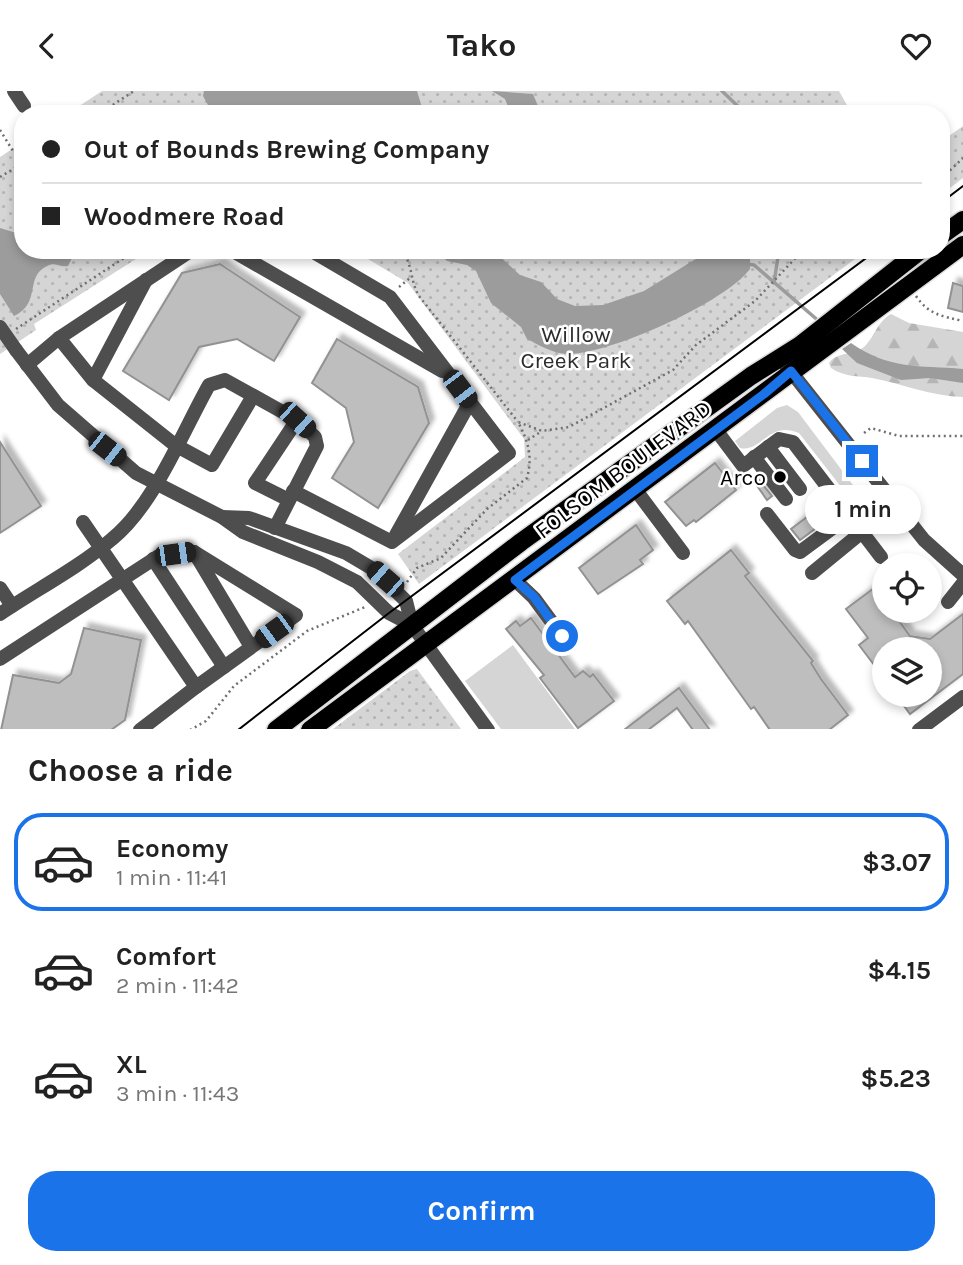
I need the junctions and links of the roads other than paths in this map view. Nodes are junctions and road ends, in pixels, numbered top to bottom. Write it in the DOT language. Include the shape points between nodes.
graph roads {
  1 [pos="177,259"];
  2 [pos="247,259"];
  3 [pos="325,259"];
  4 [pos="911,259"];
  5 [pos="944,259"];
  6 [pos="148,277"];
  7 [pos="842,324"];
  8 [pos="6,330"];
  9 [pos="59,338"];
  10 [pos="27,365"];
  11 [pos="785,365"];
  12 [pos="449,375"];
  13 [pos="93,380"];
  14 [pos="253,396"];
  15 [pos="470,403"];
  16 [pos="297,420"];
  17 [pos="716,430"];
  18 [pos="176,445"];
  19 [pos="768,447"];
  20 [pos="754,457"];
  21 [pos="156,485"];
  22 [pos="635,488"];
  23 [pos="800,489"];
  24 [pos="291,496"];
  25 [pos="786,499"];
  26 [pos="895,505"];
  27 [pos="767,514"];
  28 [pos="850,515"];
  29 [pos="222,517"];
  30 [pos="83,522"];
  31 [pos="275,528"];
  32 [pos="864,533"];
  33 [pos="392,542"];
  34 [pos="100,548"];
  35 [pos="194,552"];
  36 [pos="878,553"];
  37 [pos="683,554"];
  38 [pos="153,559"];
  39 [pos="812,573"];
  40 [pos="963,575"];
  41 [pos="122,579"];
  42 [pos="515,580"];
  43 [pos="963,583"];
  44 [pos="0,587"];
  45 [pos="948,602"];
  46 [pos="6,610"];
  47 [pos="412,625"];
  48 [pos="562,636"];
  49 [pos="426,644"];
  50 [pos="251,647"];
  51 [pos="0,659"];
  52 [pos="224,667"];
  53 [pos="196,687"];
  54 [pos="963,697"];
  55 [pos="141,729"];
  56 [pos="277,729"];
  57 [pos="311,729"];
  58 [pos="487,729"];
  59 [pos="920,729"];
  1 -- 6 [label="street"];
  2 -- 12 [label="street"];
  3 -- 12 [label="street" via="390,297"];
  4 -- 7 [label="main road, FOLSOM BOULEVARD"];
  5 -- 7 [label="main road, FOLSOM BOULEVARD"];
  6 -- 9 [label="street"];
  6 -- 13 [label="street"];
  7 -- 11 [label="main road, FOLSOM BOULEVARD"];
  8 -- 10 [label="street, bridge"];
  9 -- 10 [label="street"];
  9 -- 13 [label="street"];
  10 -- 21 [label="street" via="73,419"];
  11 -- 17 [label="main road, FOLSOM BOULEVARD"];
  11 -- 26 [label="street"];
  11 -- 47 [label="main road, FOLSOM BOULEVARD" via="584,496"];
  12 -- 15 [label="street"];
  13 -- 18 [label="street"];
  14 -- 16 [label="street"];
  14 -- 18 [label="street" via="225,380 209,386"];
  14 -- 18 [label="street" via="212,465"];
  15 -- 33 [label="street"];
  15 -- 33 [label="street" via="509,453"];
  16 -- 24 [label="street" via="315,437 317,446"];
  16 -- 24 [label="street" via="256,483"];
  17 -- 20 [label="street" via="743,466"];
  17 -- 22 [label="main road, FOLSOM BOULEVARD"];
  18 -- 21 [label="street"];
  19 -- 20 [label="street"];
  19 -- 23 [label="street"];
  19 -- 28 [label="street" via="782,438 793,442"];
  20 -- 25 [label="street"];
  21 -- 29 [label="street"];
  21 -- 34 [label="street" via="124,528"];
  22 -- 37 [label="street"];
  22 -- 42 [label="main road, FOLSOM BOULEVARD"];
  24 -- 31 [label="street"];
  24 -- 33 [label="street"];
  26 -- 32 [label="street"];
  26 -- 40 [label="street" via="924,540"];
  27 -- 28 [label="street" via="800,552"];
  28 -- 32 [label="street"];
  29 -- 31 [label="street" via="249,518"];
  29 -- 47 [label="street" via="243,532 357,582 388,613"];
  30 -- 34 [label="street"];
  31 -- 47 [label="street" via="346,553 373,569 406,601"];
  32 -- 36 [label="street"];
  32 -- 39 [label="street"];
  34 -- 41 [label="street"];
  34 -- 46 [label="street"];
  35 -- 38 [label="street"];
  35 -- 50 [label="street"];
  35 -- 50 [label="street" via="296,615"];
  38 -- 41 [label="street"];
  38 -- 52 [label="street"];
  41 -- 51 [label="street"];
  41 -- 53 [label="street"];
  42 -- 48 [label="street" via="534,597"];
  42 -- 49 [label="main road, FOLSOM BOULEVARD"];
  43 -- 45 [label="street"];
  44 -- 46 [label="street"];
  47 -- 49 [label="street"];
  47 -- 56 [label="main road, FOLSOM BOULEVARD"];
  49 -- 57 [label="main road, FOLSOM BOULEVARD"];
  49 -- 58 [label="street"];
  50 -- 52 [label="street"];
  52 -- 53 [label="street"];
  53 -- 55 [label="street"];
  54 -- 59 [label="street"];
}
